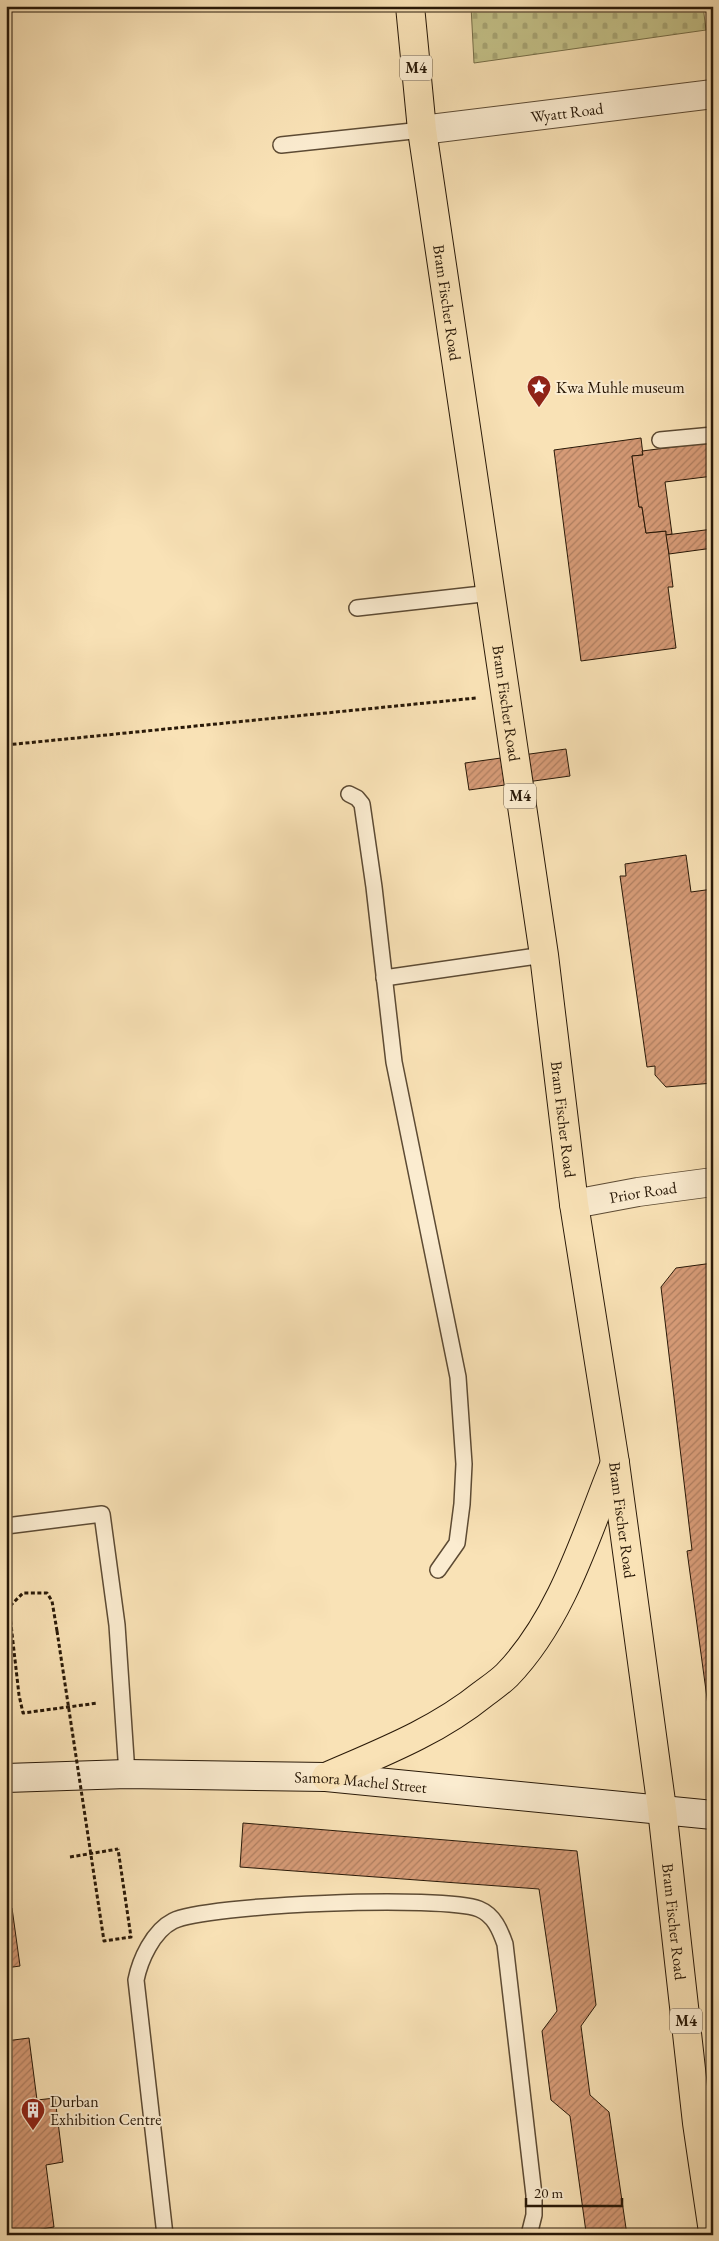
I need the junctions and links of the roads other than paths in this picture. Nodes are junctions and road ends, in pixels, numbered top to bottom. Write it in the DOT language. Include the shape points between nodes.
graph roads {
  1 [pos="410,6"];
  2 [pos="713,94"];
  3 [pos="422,130"];
  4 [pos="281,145"];
  5 [pos="713,434"];
  6 [pos="660,440"];
  7 [pos="491,593"];
  8 [pos="357,608"];
  9 [pos="349,794"];
  10 [pos="544,955"];
  11 [pos="384,978"];
  12 [pos="713,1182"];
  13 [pos="574,1204"];
  14 [pos="615,1463"];
  15 [pos="6,1526"];
  16 [pos="438,1570"];
  17 [pos="127,1774"];
  18 [pos="326,1777"];
  19 [pos="6,1778"];
  20 [pos="662,1809"];
  21 [pos="713,1815"];
  22 [pos="705,2126"];
  23 [pos="713,2232"];
  24 [pos="165,2235"];
  25 [pos="529,2235"];
  1 -- 3 [label="highway, Bram Fischer Road / M4"];
  2 -- 3 [label="main road, Wyatt Road"];
  3 -- 4 [label="lane"];
  3 -- 7 [label="highway, Bram Fischer Road / M4"];
  5 -- 6 [label="lane"];
  7 -- 8 [label="lane"];
  7 -- 10 [label="highway, Bram Fischer Road / M4"];
  9 -- 11 [label="lane" via="362,804"];
  10 -- 11 [label="lane"];
  10 -- 13 [label="highway, Bram Fischer Road / M4"];
  11 -- 16 [label="lane" via="394,1062 451,1336 462,1416 464,1464 457,1543"];
  12 -- 13 [label="main road, Prior Road"];
  13 -- 14 [label="highway, Bram Fischer Road / M4"];
  14 -- 18 [label="highway" via="568,1579 540,1633 506,1676 459,1714 422,1735"];
  14 -- 20 [label="highway, Bram Fischer Road / M4"];
  15 -- 17 [label="lane" via="102,1514 117,1625"];
  17 -- 18 [label="main road, Samora Machel Street"];
  17 -- 19 [label="main road, Samora Machel Street"];
  18 -- 20 [label="main road, Samora Machel Street"];
  20 -- 21 [label="main road, Samora Machel Street"];
  20 -- 22 [label="highway, Bram Fischer Road / M4"];
  22 -- 23 [label="highway, Bram Fischer Road / M4"];
  24 -- 25 [label="lane" via="136,1980 139,1965 154,1939 172,1921 189,1915 264,1907 416,1902 459,1904 479,1909 491,1916 505,1944 534,2196"];
}
